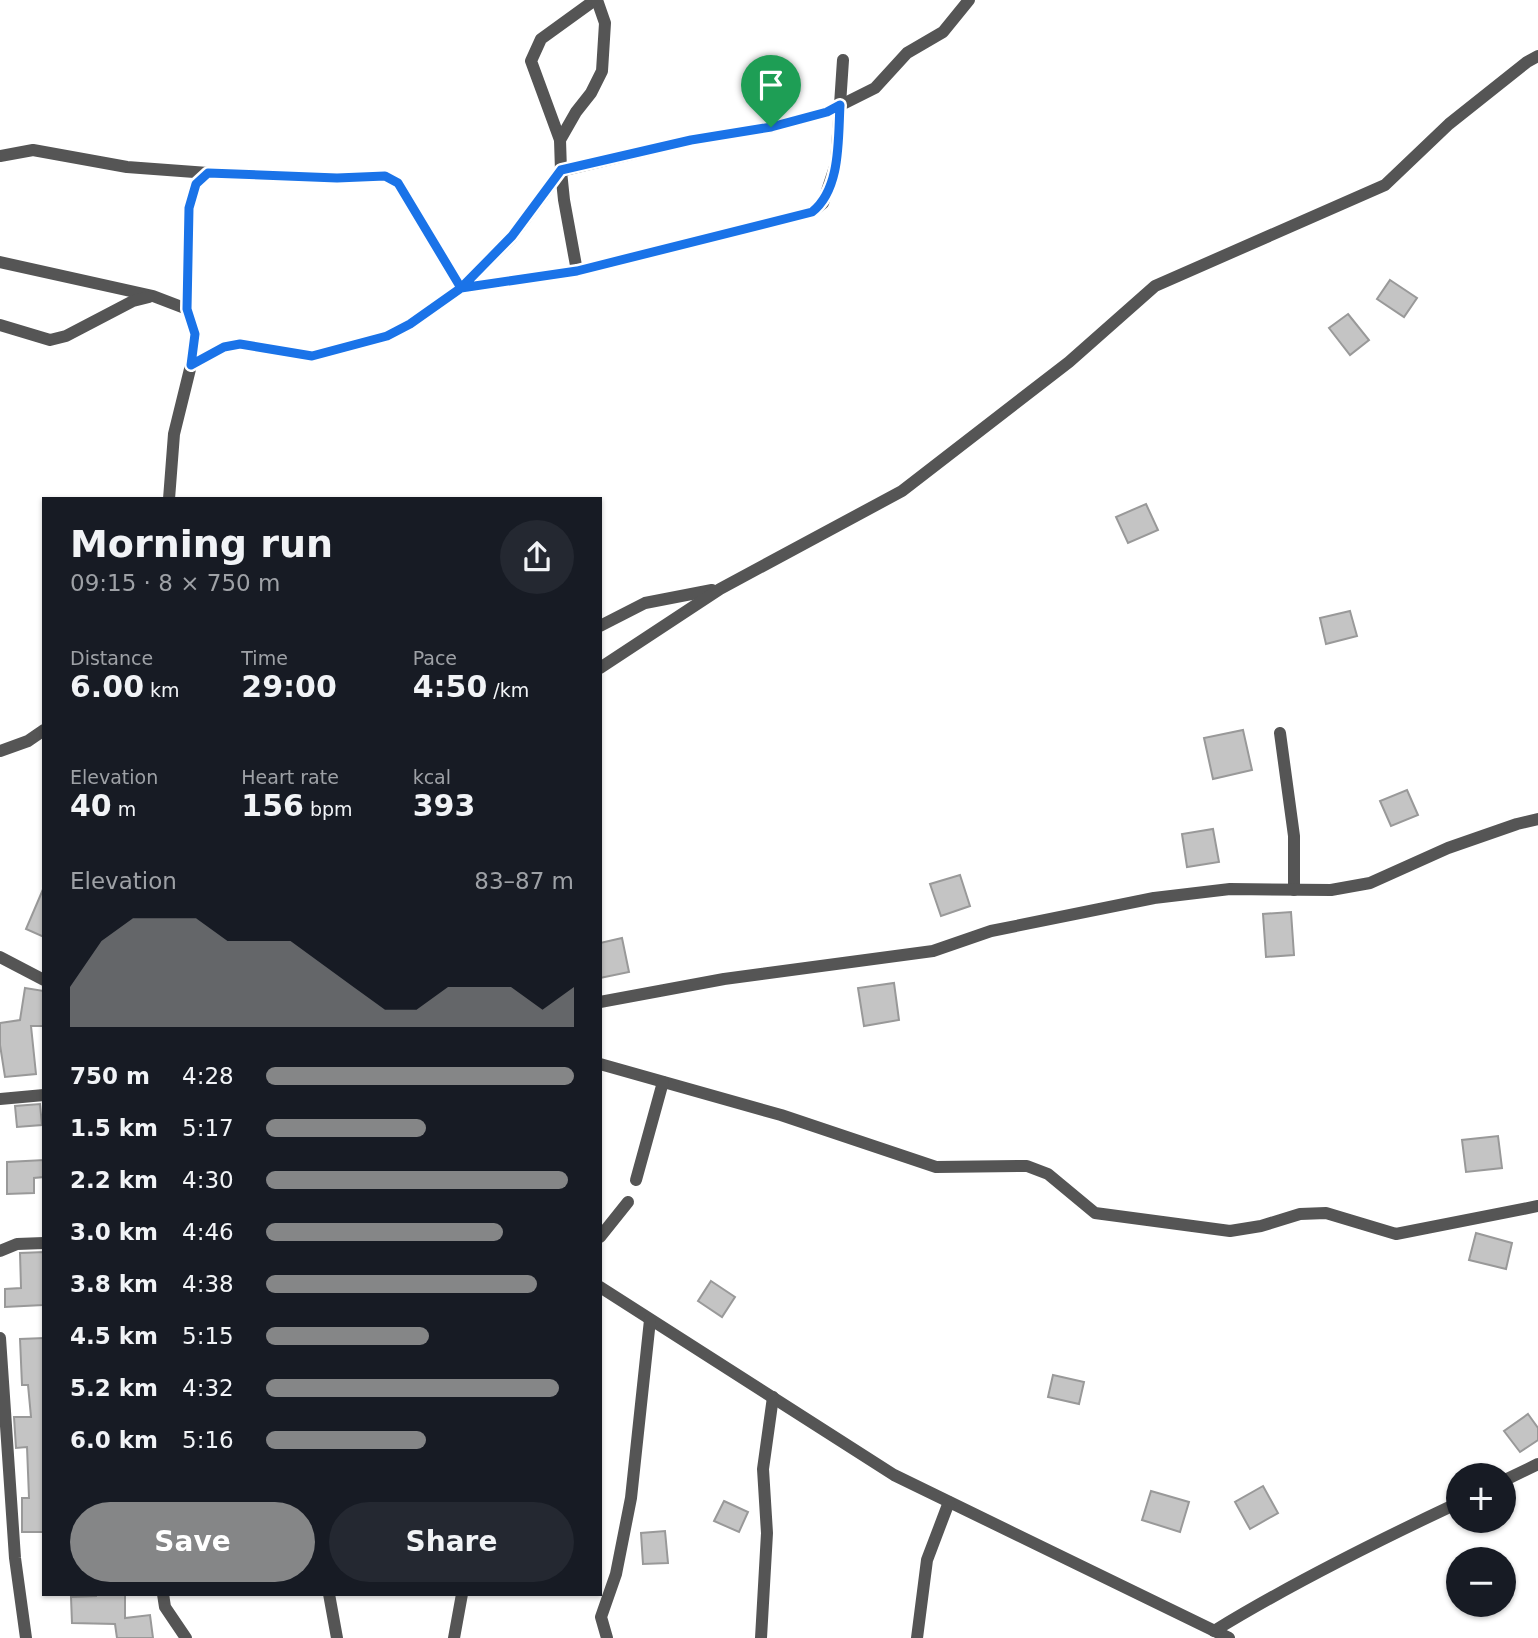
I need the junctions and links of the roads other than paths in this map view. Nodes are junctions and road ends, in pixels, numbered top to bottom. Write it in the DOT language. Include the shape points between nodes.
graph roads {
  1 [pos="596,0"];
  2 [pos="969,0"];
  3 [pos="1538,56"];
  4 [pos="843,60"];
  5 [pos="840,105"];
  6 [pos="560,140"];
  7 [pos="0,156"];
  8 [pos="561,170"];
  9 [pos="208,173"];
  10 [pos="0,261"];
  11 [pos="577,271"];
  12 [pos="461,288"];
  13 [pos="153,296"];
  14 [pos="187,309"];
  15 [pos="0,326"];
  16 [pos="191,365"];
  17 [pos="170,497"];
  18 [pos="720,589"];
  19 [pos="602,624"];
  20 [pos="602,667"];
  21 [pos="42,731"];
  22 [pos="1280,733"];
  23 [pos="42,740"];
  24 [pos="29,741"];
  25 [pos="42,745"];
  26 [pos="0,751"];
  27 [pos="1538,819"];
  28 [pos="1294,890"];
  29 [pos="0,957"];
  30 [pos="42,979"];
  31 [pos="602,1002"];
  32 [pos="602,1065"];
  33 [pos="663,1082"];
  34 [pos="42,1095"];
  35 [pos="0,1099"];
  36 [pos="636,1180"];
  37 [pos="628,1202"];
  38 [pos="1538,1206"];
  39 [pos="602,1234"];
  40 [pos="42,1243"];
  41 [pos="0,1251"];
  42 [pos="602,1288"];
  43 [pos="650,1320"];
  44 [pos="0,1338"];
  45 [pos="773,1397"];
  46 [pos="1538,1464"];
  47 [pos="1516,1475"];
  48 [pos="949,1502"];
  49 [pos="1446,1509"];
  50 [pos="163,1596"];
  51 [pos="329,1596"];
  52 [pos="462,1596"];
  53 [pos="1214,1631"];
  54 [pos="26,1638"];
  55 [pos="186,1638"];
  56 [pos="337,1638"];
  57 [pos="454,1638"];
  58 [pos="607,1638"];
  59 [pos="761,1638"];
  60 [pos="917,1638"];
  61 [pos="1229,1638"];
  1 -- 6 [label="street" via="605,23 602,71"];
  1 -- 6 [label="street" via="541,39 531,61"];
  2 -- 5 [label="street" via="943,32 907,53 875,88"];
  3 -- 18 [label="street" via="1449,124 1385,185 1155,286 1069,362 902,491"];
  4 -- 5 [label="street"];
  5 -- 8 [label="street" via="771,127"];
  5 -- 11 [label="street" via="836,164 823,203 812,212"];
  6 -- 8 [label="street"];
  7 -- 9 [label="street" via="33,150 127,167"];
  8 -- 11 [label="street"];
  8 -- 12 [label="street" via="512,236"];
  9 -- 12 [label="street" via="385,176 398,183"];
  9 -- 14 [label="street" via="196,184 189,208"];
  10 -- 13 [label="street"];
  11 -- 12 [label="street"];
  12 -- 16 [label="street" via="387,336 312,356 240,344 224,347"];
  13 -- 14 [label="street"];
  13 -- 15 [label="street" via="132,301 50,340"];
  14 -- 16 [label="street" via="195,334"];
  16 -- 17 [label="street" via="174,434"];
  18 -- 19 [label="street" via="645,603"];
  18 -- 20 [label="street"];
  21 -- 24 [label="street"];
  22 -- 28 [label="street" via="1294,836"];
  23 -- 24 [label="street"];
  24 -- 25 [label="street"];
  24 -- 26 [label="street"];
  27 -- 28 [label="street" via="1448,848 1370,883"];
  28 -- 31 [label="street" via="1230,889 1154,898 991,931 933,951 724,979"];
  29 -- 30 [label="street"];
  32 -- 33 [label="street"];
  33 -- 36 [label="street"];
  33 -- 38 [label="street" via="781,1115 936,1167 1027,1167 1048,1174 1095,1213 1109,1215 1230,1231 1300,1214 1326,1213 1396,1234"];
  34 -- 35 [label="street"];
  37 -- 39 [label="street"];
  40 -- 41 [label="street" via="17,1244"];
  42 -- 43 [label="street"];
  43 -- 45 [label="street"];
  43 -- 58 [label="street" via="631,1498 617,1574 601,1617"];
  44 -- 54 [label="street" via="15,1558"];
  45 -- 48 [label="street" via="894,1475"];
  45 -- 59 [label="street" via="763,1469 767,1533"];
  46 -- 47 [label="street"];
  48 -- 53 [label="street"];
  48 -- 60 [label="street" via="927,1560"];
  49 -- 53 [label="street"];
  50 -- 55 [label="street" via="165,1607"];
  51 -- 56 [label="street"];
  52 -- 57 [label="street"];
  53 -- 61 [label="street"];
}
